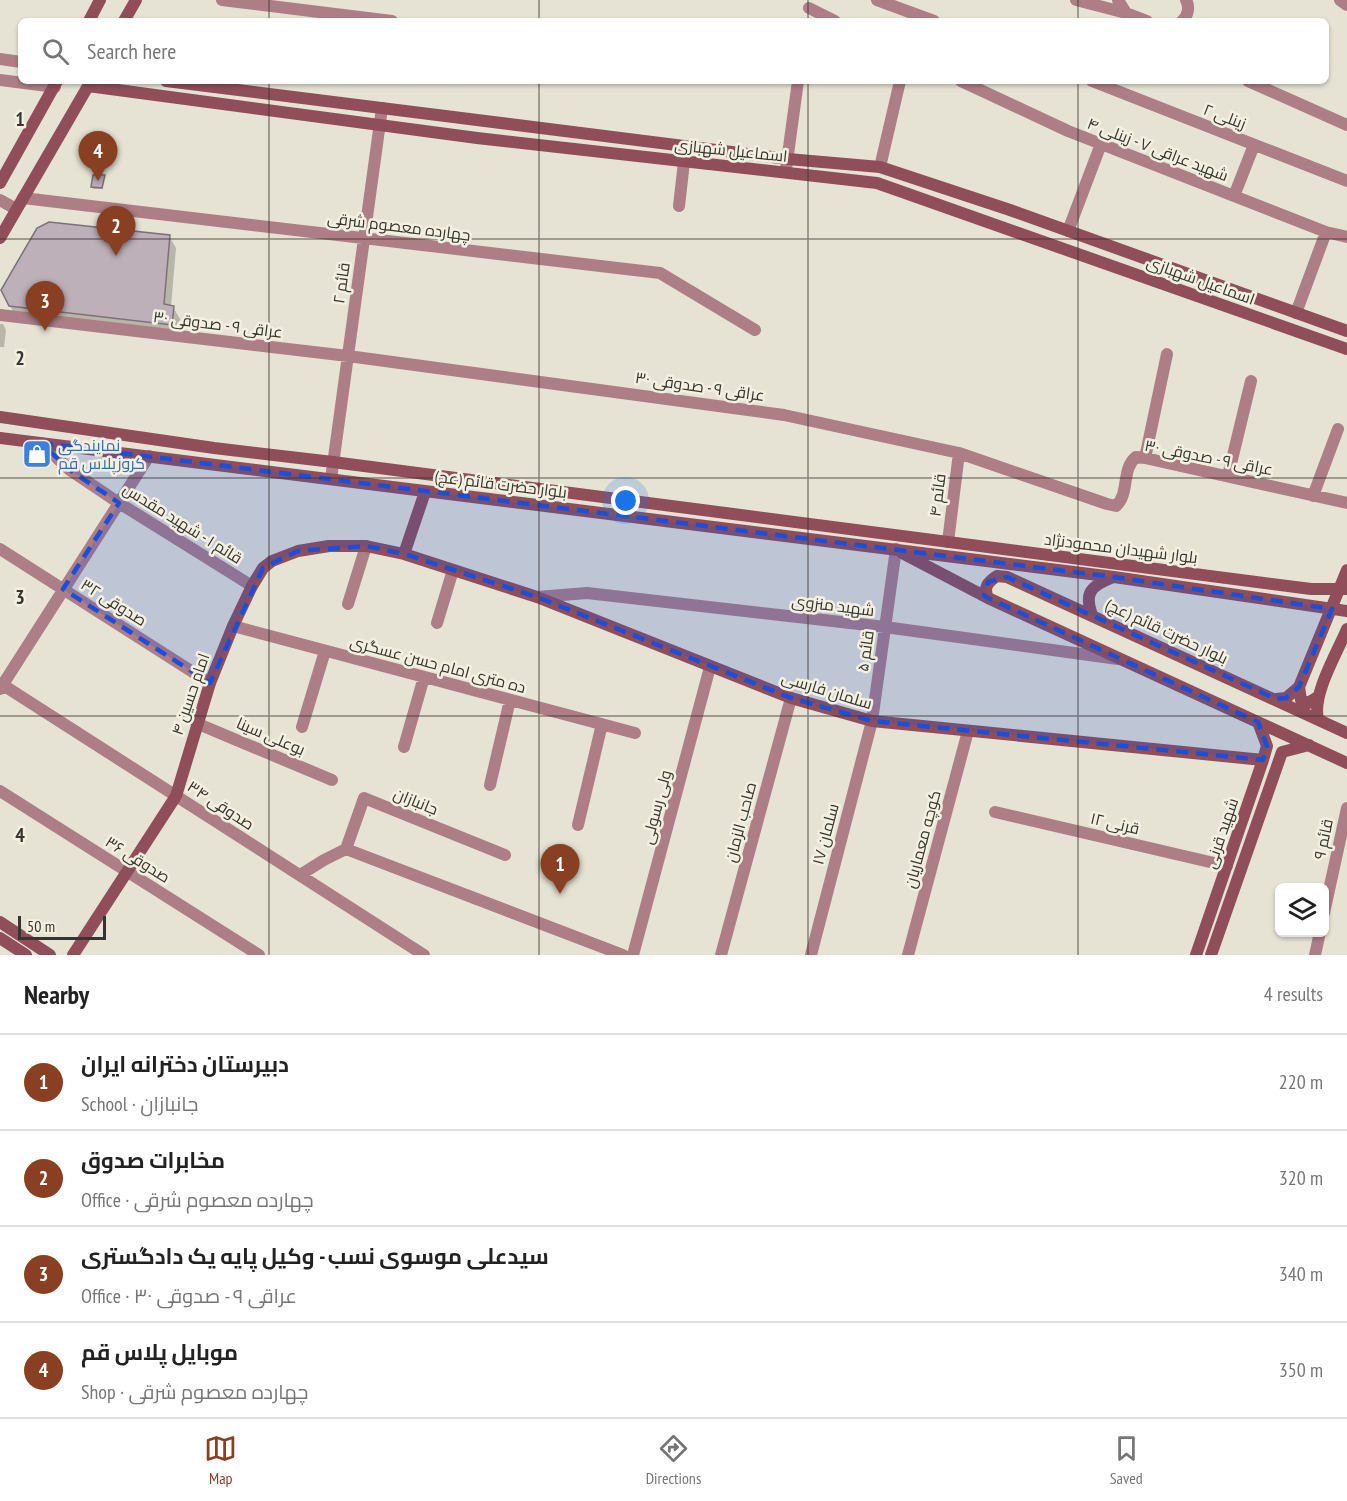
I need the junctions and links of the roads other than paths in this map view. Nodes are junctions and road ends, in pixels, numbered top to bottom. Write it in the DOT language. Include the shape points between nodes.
graph roads {
  1 [pos="100,0"];
  2 [pos="136,0"];
  3 [pos="222,0"];
  4 [pos="876,0"];
  5 [pos="1076,0"];
  6 [pos="1118,0"];
  7 [pos="1186,0"];
  8 [pos="1340,0"];
  9 [pos="1347,5"];
  10 [pos="808,10"];
  11 [pos="1126,13"];
  12 [pos="91,18"];
  13 [pos="126,18"];
  14 [pos="368,18"];
  15 [pos="828,18"];
  16 [pos="926,18"];
  17 [pos="1140,18"];
  18 [pos="1184,18"];
  19 [pos="0,59"];
  20 [pos="18,62"];
  21 [pos="0,80"];
  22 [pos="18,81"];
  23 [pos="56,84"];
  24 [pos="88,84"];
  25 [pos="96,84"];
  26 [pos="190,84"];
  27 [pos="798,84"];
  28 [pos="899,84"];
  29 [pos="967,84"];
  30 [pos="1100,84"];
  31 [pos="1255,84"];
  32 [pos="382,108"];
  33 [pos="380,125"];
  34 [pos="1347,125"];
  35 [pos="1101,144"];
  36 [pos="1254,145"];
  37 [pos="788,159"];
  38 [pos="684,162"];
  39 [pos="880,167"];
  40 [pos="786,174"];
  41 [pos="1347,181"];
  42 [pos="0,183"];
  43 [pos="1234,196"];
  44 [pos="23,198"];
  45 [pos="0,200"];
  46 [pos="679,206"];
  47 [pos="16,209"];
  48 [pos="1068,231"];
  49 [pos="1326,232"];
  50 [pos="1347,237"];
  51 [pos="0,238"];
  52 [pos="364,238"];
  53 [pos="1296,313"];
  54 [pos="0,315"];
  55 [pos="755,330"];
  56 [pos="1347,331"];
  57 [pos="1347,349"];
  58 [pos="1167,354"];
  59 [pos="348,356"];
  60 [pos="1251,381"];
  61 [pos="0,417"];
  62 [pos="1338,429"];
  63 [pos="0,438"];
  64 [pos="41,443"];
  65 [pos="958,453"];
  66 [pos="149,456"];
  67 [pos="1144,458"];
  68 [pos="333,462"];
  69 [pos="1228,476"];
  70 [pos="331,479"];
  71 [pos="425,492"];
  72 [pos="1313,496"];
  73 [pos="119,503"];
  74 [pos="1347,503"];
  75 [pos="891,534"];
  76 [pos="948,542"];
  77 [pos="366,546"];
  78 [pos="0,549"];
  79 [pos="896,549"];
  80 [pos="404,554"];
  81 [pos="453,570"];
  82 [pos="1347,570"];
  83 [pos="1114,577"];
  84 [pos="252,585"];
  85 [pos="63,589"];
  86 [pos="1343,589"];
  87 [pos="537,597"];
  88 [pos="988,598"];
  89 [pos="348,604"];
  90 [pos="1332,609"];
  91 [pos="1347,611"];
  92 [pos="1092,615"];
  93 [pos="437,623"];
  94 [pos="233,626"];
  95 [pos="885,627"];
  96 [pos="1347,629"];
  97 [pos="325,651"];
  98 [pos="1125,660"];
  99 [pos="711,667"];
  100 [pos="424,677"];
  101 [pos="210,683"];
  102 [pos="1,685"];
  103 [pos="1299,687"];
  104 [pos="1318,697"];
  105 [pos="791,699"];
  106 [pos="1276,699"];
  107 [pos="510,700"];
  108 [pos="1318,719"];
  109 [pos="872,721"];
  110 [pos="1258,722"];
  111 [pos="196,723"];
  112 [pos="602,724"];
  113 [pos="302,727"];
  114 [pos="968,731"];
  115 [pos="636,733"];
  116 [pos="1347,733"];
  117 [pos="1309,745"];
  118 [pos="1267,746"];
  119 [pos="404,747"];
  120 [pos="1282,753"];
  121 [pos="1263,760"];
  122 [pos="1347,763"];
  123 [pos="332,780"];
  124 [pos="490,785"];
  125 [pos="0,791"];
  126 [pos="176,796"];
  127 [pos="1347,808"];
  128 [pos="995,812"];
  129 [pos="578,825"];
  130 [pos="345,849"];
  131 [pos="505,855"];
  132 [pos="1227,866"];
  133 [pos="128,872"];
  134 [pos="300,875"];
  135 [pos="1329,890"];
  136 [pos="0,922"];
  137 [pos="1319,937"];
  138 [pos="0,938"];
  139 [pos="26,955"];
  140 [pos="50,955"];
  141 [pos="73,955"];
  142 [pos="259,955"];
  143 [pos="424,955"];
  144 [pos="623,955"];
  145 [pos="633,955"];
  146 [pos="721,955"];
  147 [pos="811,955"];
  148 [pos="908,955"];
  149 [pos="1196,955"];
  150 [pos="1211,955"];
  151 [pos="1315,955"];
  1 -- 12 [label="main road"];
  2 -- 13 [label="main road"];
  3 -- 14 [label="street"];
  4 -- 16 [label="street"];
  5 -- 11 [label="street"];
  6 -- 11 [label="street"];
  7 -- 18 [label="street" via="1188,12"];
  8 -- 9 [label="street"];
  10 -- 15 [label="street"];
  11 -- 17 [label="street"];
  19 -- 20 [label="street"];
  21 -- 22 [label="street"];
  23 -- 42 [label="main road"];
  24 -- 44 [label="main road"];
  25 -- 33 [label="main road, اسماعیل شهبازی"];
  26 -- 32 [label="main road, اسماعیل شهبازی"];
  27 -- 37 [label="street"];
  28 -- 39 [label="street"];
  29 -- 35 [label="street, شهید عراقی ۷ - زینلی ۴"];
  30 -- 36 [label="street, زینلی ۲"];
  31 -- 34 [label="street"];
  32 -- 33 [label="street, قائم ۲"];
  32 -- 37 [label="main road, اسماعیل شهبازی"];
  33 -- 38 [label="main road, اسماعیل شهبازی"];
  33 -- 52 [label="street, قائم ۲"];
  35 -- 43 [label="street, شهید عراقی ۷ - زینلی ۴"];
  35 -- 48 [label="street"];
  36 -- 41 [label="street, زینلی ۲"];
  36 -- 43 [label="street"];
  37 -- 39 [label="main road, اسماعیل شهبازی"];
  37 -- 40 [label="street"];
  38 -- 40 [label="main road, اسماعیل شهبازی"];
  38 -- 46 [label="street"];
  39 -- 48 [label="main road, اسماعیل شهبازی"];
  40 -- 57 [label="main road, اسماعیل شهبازی" via="884,185"];
  43 -- 49 [label="street, شهید عراقی ۷ - زینلی ۴"];
  44 -- 47 [label="main road"];
  44 -- 52 [label="street, چهارده معصوم شرقی"];
  45 -- 47 [label="street"];
  47 -- 51 [label="main road"];
  48 -- 53 [label="main road, اسماعیل شهبازی"];
  49 -- 50 [label="street, شهید عراقی ۷ - زینلی ۴"];
  49 -- 53 [label="street"];
  52 -- 55 [label="street, چهارده معصوم شرقی" via="660,273"];
  52 -- 59 [label="street, قائم ۲"];
  53 -- 56 [label="main road, اسماعیل شهبازی"];
  54 -- 59 [label="street, عراقی ۹ - صدوقی ۳۰"];
  58 -- 67 [label="street"];
  59 -- 65 [label="street, عراقی ۹ - صدوقی ۳۰" via="784,415"];
  59 -- 68 [label="street, قائم ۲"];
  60 -- 69 [label="street"];
  61 -- 68 [label="main road, بلوار حضرت قائم (عج)"];
  62 -- 72 [label="street"];
  63 -- 64 [label="main road, بلوار حضرت قائم (عج)"];
  64 -- 66 [label="main road, بلوار حضرت قائم (عج)"];
  64 -- 73 [label="street, قائم ۱ - شهید مقدس" via="70,470"];
  65 -- 67 [label="street, عراقی ۹ - صدوقی ۳۰" via="1116,506 1122,500 1129,465 1136,457"];
  65 -- 76 [label="street, قائم ۴"];
  66 -- 70 [label="main road, بلوار حضرت قائم (عج)"];
  66 -- 73 [label="street"];
  67 -- 69 [label="street, عراقی ۹ - صدوقی ۳۰"];
  68 -- 70 [label="street, قائم ۲"];
  68 -- 75 [label="main road, بلوار حضرت قائم (عج)"];
  69 -- 72 [label="street, عراقی ۹ - صدوقی ۳۰"];
  70 -- 71 [label="main road, بلوار حضرت قائم (عج)"];
  71 -- 79 [label="main road, بلوار حضرت قائم (عج)"];
  71 -- 80 [label="main road"];
  72 -- 74 [label="street, عراقی ۹ - صدوقی ۳۰"];
  73 -- 84 [label="street, قائم ۱ - شهید مقدس"];
  73 -- 85 [label="street"];
  75 -- 76 [label="main road, بلوار شهیدان محمودنژاد"];
  76 -- 86 [label="main road, بلوار شهیدان محمودنژاد" via="1311,589"];
  77 -- 80 [label="main road, امام حسین ۴"];
  77 -- 84 [label="main road, امام حسین ۴" via="298,550 263,568"];
  77 -- 89 [label="street"];
  78 -- 85 [label="street, صدوقی ۳۲"];
  79 -- 83 [label="main road, بلوار شهیدان محمودنژاد"];
  79 -- 88 [label="main road, بلوار حضرت قائم (عج)"];
  79 -- 95 [label="street, قائم ۵"];
  80 -- 81 [label="main road, سلمان فارسی"];
  81 -- 87 [label="main road, سلمان فارسی"];
  81 -- 93 [label="street"];
  82 -- 86 [label="main road"];
  83 -- 90 [label="main road, بلوار شهیدان محمودنژاد"];
  83 -- 92 [label="main road" via="1089,594"];
  84 -- 94 [label="main road, امام حسین ۴"];
  85 -- 101 [label="street, صدوقی ۳۲"];
  85 -- 102 [label="street"];
  86 -- 90 [label="main road"];
  87 -- 95 [label="street, شهید منزوی" via="587,593"];
  87 -- 99 [label="main road, سلمان فارسی"];
  88 -- 92 [label="main road, بلوار حضرت قائم (عج)" via="988,582 996,576 1007,577"];
  88 -- 98 [label="main road, بلوار حضرت قائم (عج)"];
  90 -- 91 [label="main road, بلوار شهیدان محمودنژاد"];
  90 -- 103 [label="main road"];
  92 -- 106 [label="main road, بلوار حضرت قائم (عج)"];
  94 -- 97 [label="street, ده متری امام حسن عسگری"];
  94 -- 101 [label="main road, امام حسین ۴"];
  95 -- 98 [label="street, شهید منزوی"];
  95 -- 109 [label="street, قائم ۵"];
  96 -- 104 [label="main road"];
  97 -- 100 [label="street, ده متری امام حسن عسگری"];
  97 -- 113 [label="street"];
  98 -- 110 [label="main road, بلوار حضرت قائم (عج)"];
  99 -- 105 [label="main road, سلمان فارسی"];
  99 -- 145 [label="street, ولی رسولی"];
  100 -- 107 [label="street, ده متری امام حسن عسگری"];
  100 -- 119 [label="street"];
  101 -- 111 [label="main road, امام حسین ۴"];
  102 -- 126 [label="street, صدوقی ۳۴"];
  103 -- 104 [label="main road" via="1301,700 1308,703"];
  103 -- 106 [label="main road" via="1287,698"];
  104 -- 108 [label="main road"];
  105 -- 109 [label="main road, سلمان فارسی"];
  105 -- 146 [label="street, صاحب الزمان"];
  106 -- 108 [label="main road, بلوار حضرت قائم (عج)"];
  107 -- 112 [label="street, ده متری امام حسن عسگری"];
  107 -- 124 [label="street"];
  108 -- 116 [label="main road, بلوار حضرت قائم (عج)"];
  109 -- 114 [label="main road, سلمان فارسی"];
  109 -- 147 [label="street, سلمان ۱۷"];
  110 -- 117 [label="main road, بلوار حضرت قائم (عج)"];
  110 -- 118 [label="main road"];
  111 -- 123 [label="street, بوعلی سینا"];
  111 -- 126 [label="main road, امام حسین ۴"];
  112 -- 115 [label="street, ده متری امام حسن عسگری"];
  112 -- 129 [label="street"];
  114 -- 121 [label="main road, سلمان فارسی"];
  114 -- 148 [label="street, کوچه معماریان"];
  117 -- 120 [label="main road"];
  117 -- 122 [label="main road, بلوار حضرت قائم (عج)"];
  118 -- 120 [label="main road" via="1273,742"];
  118 -- 121 [label="main road, شهید قرنی"];
  120 -- 150 [label="main road, شهید قرنی"];
  121 -- 132 [label="main road, شهید قرنی"];
  125 -- 133 [label="street, صدوقی ۳۶"];
  126 -- 133 [label="main road, امام حسین ۴"];
  126 -- 134 [label="street, صدوقی ۳۴"];
  127 -- 135 [label="street, قائم ۹"];
  128 -- 132 [label="street, قرنی ۱۲"];
  130 -- 131 [label="street, جانبازان" via="364,798"];
  130 -- 134 [label="street"];
  130 -- 144 [label="street"];
  132 -- 149 [label="main road, شهید قرنی"];
  133 -- 141 [label="main road, امام حسین ۴"];
  133 -- 142 [label="street, صدوقی ۳۶"];
  134 -- 143 [label="street, صدوقی ۳۴"];
  136 -- 140 [label="main road"];
  137 -- 151 [label="street"];
  138 -- 139 [label="main road"];
}
